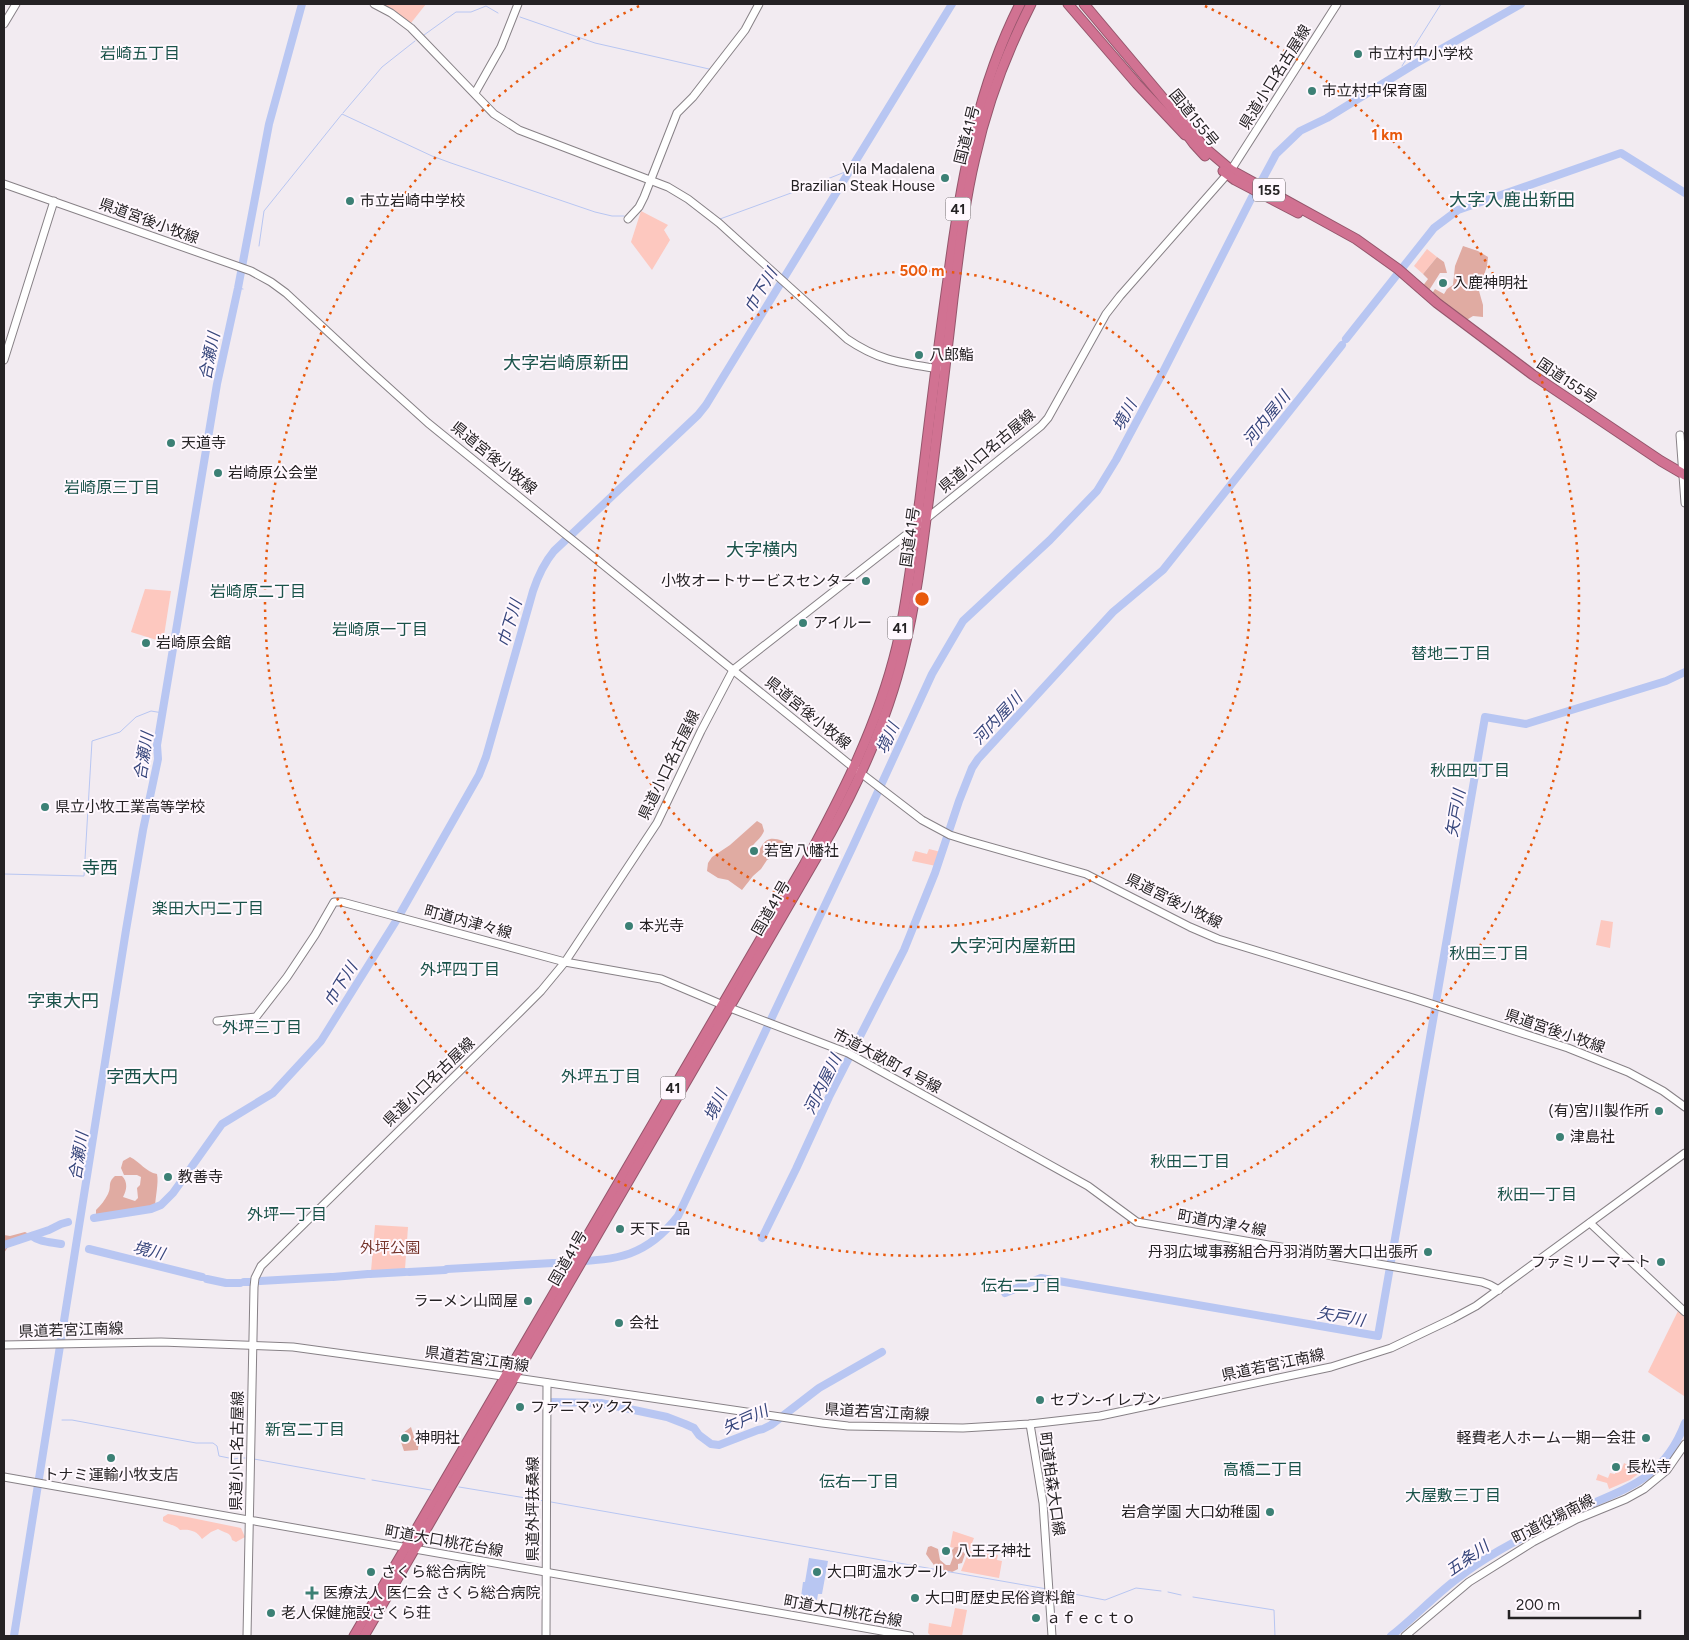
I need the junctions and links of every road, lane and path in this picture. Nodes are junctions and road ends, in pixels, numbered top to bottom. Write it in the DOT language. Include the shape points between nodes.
graph roads {
  1 [pos="16,4"];
  2 [pos="374,4"];
  3 [pos="518,4"];
  4 [pos="759,4"];
  5 [pos="1020,4"];
  6 [pos="1031,4"];
  7 [pos="1068,4"];
  8 [pos="1082,4"];
  9 [pos="1089,4"];
  10 [pos="1337,4"];
  11 [pos="4,24"];
  12 [pos="1140,72"];
  13 [pos="1158,91"];
  14 [pos="475,93"];
  15 [pos="1194,144"];
  16 [pos="1230,173"];
  17 [pos="650,180"];
  18 [pos="4,184"];
  19 [pos="54,200"];
  20 [pos="628,219"];
  21 [pos="4,360"];
  22 [pos="940,369"];
  23 [pos="1680,435"];
  24 [pos="1684,475"];
  25 [pos="1685,503"];
  26 [pos="926,519"];
  27 [pos="916,527"];
  28 [pos="733,670"];
  29 [pos="858,771"];
  30 [pos="565,962"];
  31 [pos="726,1006"];
  32 [pos="217,1021"];
  33 [pos="769,1021"];
  34 [pos="1685,1106"];
  35 [pos="992,1134"];
  36 [pos="1685,1153"];
  37 [pos="1590,1223"];
  38 [pos="1498,1290"];
  39 [pos="1685,1312"];
  40 [pos="4,1345"];
  41 [pos="253,1345"];
  42 [pos="510,1377"];
  43 [pos="547,1383"];
  44 [pos="1030,1424"];
  45 [pos="1685,1444"];
  46 [pos="4,1477"];
  47 [pos="250,1520"];
  48 [pos="410,1549"];
  49 [pos="546,1573"];
  50 [pos="247,1636"];
  51 [pos="354,1636"];
  52 [pos="364,1636"];
  53 [pos="546,1636"];
  54 [pos="910,1636"];
  55 [pos="1052,1636"];
  56 [pos="1405,1636"];
  1 -- 11 [label="main road"];
  2 -- 14 [label="main road" via="400,19"];
  3 -- 14 [label="main road" via="501,47"];
  4 -- 17 [label="main road" via="745,30 677,113"];
  5 -- 22 [label="highway, 国道41号 / 41" via="1000,48 969,148 956,219"];
  6 -- 22 [label="highway, 国道41号 / 41" via="1000,74 974,159"];
  7 -- 15 [label="highway, 155"];
  8 -- 12 [label="highway, 国道155号 / 155"];
  9 -- 13 [label="highway, 155"];
  10 -- 16 [label="main road, 県道小口名古屋線"];
  12 -- 13 [label="highway, 国道155号 / 155"];
  12 -- 15 [label="highway, 国道155号 / 155"];
  13 -- 16 [label="highway, 国道155号 / 155"];
  14 -- 17 [label="main road" via="501,119 519,130"];
  15 -- 16 [label="highway, 国道155号 / 155"];
  16 -- 24 [label="highway, 国道155号 / 155" via="1396,271 1533,375"];
  16 -- 26 [label="main road, 県道小口名古屋線" via="1106,314 1042,426"];
  17 -- 20 [label="main road" via="639,207"];
  17 -- 22 [label="main road" via="696,204 847,339 867,352 891,361"];
  18 -- 19 [label="main road, 県道宮後小牧線"];
  19 -- 21 [label="main road"];
  19 -- 28 [label="main road, 県道宮後小牧線" via="271,282 411,408"];
  22 -- 26 [label="highway, 国道41号 / 41"];
  22 -- 27 [label="highway, 国道41号 / 41"];
  23 -- 24 [label="main road"];
  24 -- 25 [label="main road"];
  26 -- 27 [label="main road, 県道小口名古屋線"];
  26 -- 29 [label="highway, 国道41号 / 41" via="904,651 885,715"];
  27 -- 28 [label="main road, 県道小口名古屋線"];
  27 -- 29 [label="highway, 国道41号 / 41" via="895,655"];
  28 -- 29 [label="main road, 県道宮後小牧線"];
  28 -- 30 [label="main road, 県道小口名古屋線" via="657,823"];
  29 -- 31 [label="highway, 国道41号 / 41" via="830,834"];
  29 -- 34 [label="main road, 県道宮後小牧線" via="914,815 950,835 1086,874 1218,939 1568,1048 1635,1076"];
  30 -- 31 [label="main road, 町道内津々線" via="661,979"];
  30 -- 32 [label="main road, 町道内津々線" via="334,902 292,970 256,1017"];
  30 -- 41 [label="main road, 県道小口名古屋線" via="541,991 264,1263 255,1282"];
  31 -- 33 [label="main road, 町道内津々線"];
  31 -- 42 [label="highway, 国道41号 / 41"];
  33 -- 35 [label="main road, 市道大畝町４号線" via="854,1056"];
  35 -- 38 [label="main road, 町道内津々線" via="1088,1186 1137,1222 1482,1282"];
  36 -- 37 [label="main road, 県道若宮江南線"];
  37 -- 38 [label="main road, 県道若宮江南線"];
  37 -- 39 [label="main road"];
  38 -- 44 [label="main road, 県道若宮江南線" via="1452,1319 1391,1348 1349,1362 1100,1416"];
  40 -- 41 [label="main road, 県道若宮江南線" via="161,1342"];
  41 -- 42 [label="main road, 県道若宮江南線" via="312,1349"];
  41 -- 47 [label="main road, 県道小口名古屋線"];
  42 -- 43 [label="main road, 県道若宮江南線"];
  42 -- 48 [label="highway, 国道41号 / 41"];
  43 -- 44 [label="main road, 県道若宮江南線" via="848,1426 973,1428"];
  43 -- 49 [label="main road, 県道外坪扶桑線"];
  44 -- 55 [label="main road, 町道柏森大口線" via="1043,1503"];
  45 -- 56 [label="main road, 町道役場南線" via="1667,1470 1644,1489 1533,1542 1469,1582"];
  46 -- 47 [label="main road, 町道大口桃花台線"];
  47 -- 48 [label="main road, 町道大口桃花台線"];
  47 -- 50 [label="main road, 県道小口名古屋線"];
  48 -- 49 [label="main road, 町道大口桃花台線"];
  48 -- 51 [label="highway, 国道41号 / 41"];
  48 -- 52 [label="highway, 国道41号 / 41"];
  49 -- 53 [label="main road, 県道外坪扶桑線"];
  49 -- 54 [label="main road, 町道大口桃花台線"];
}
